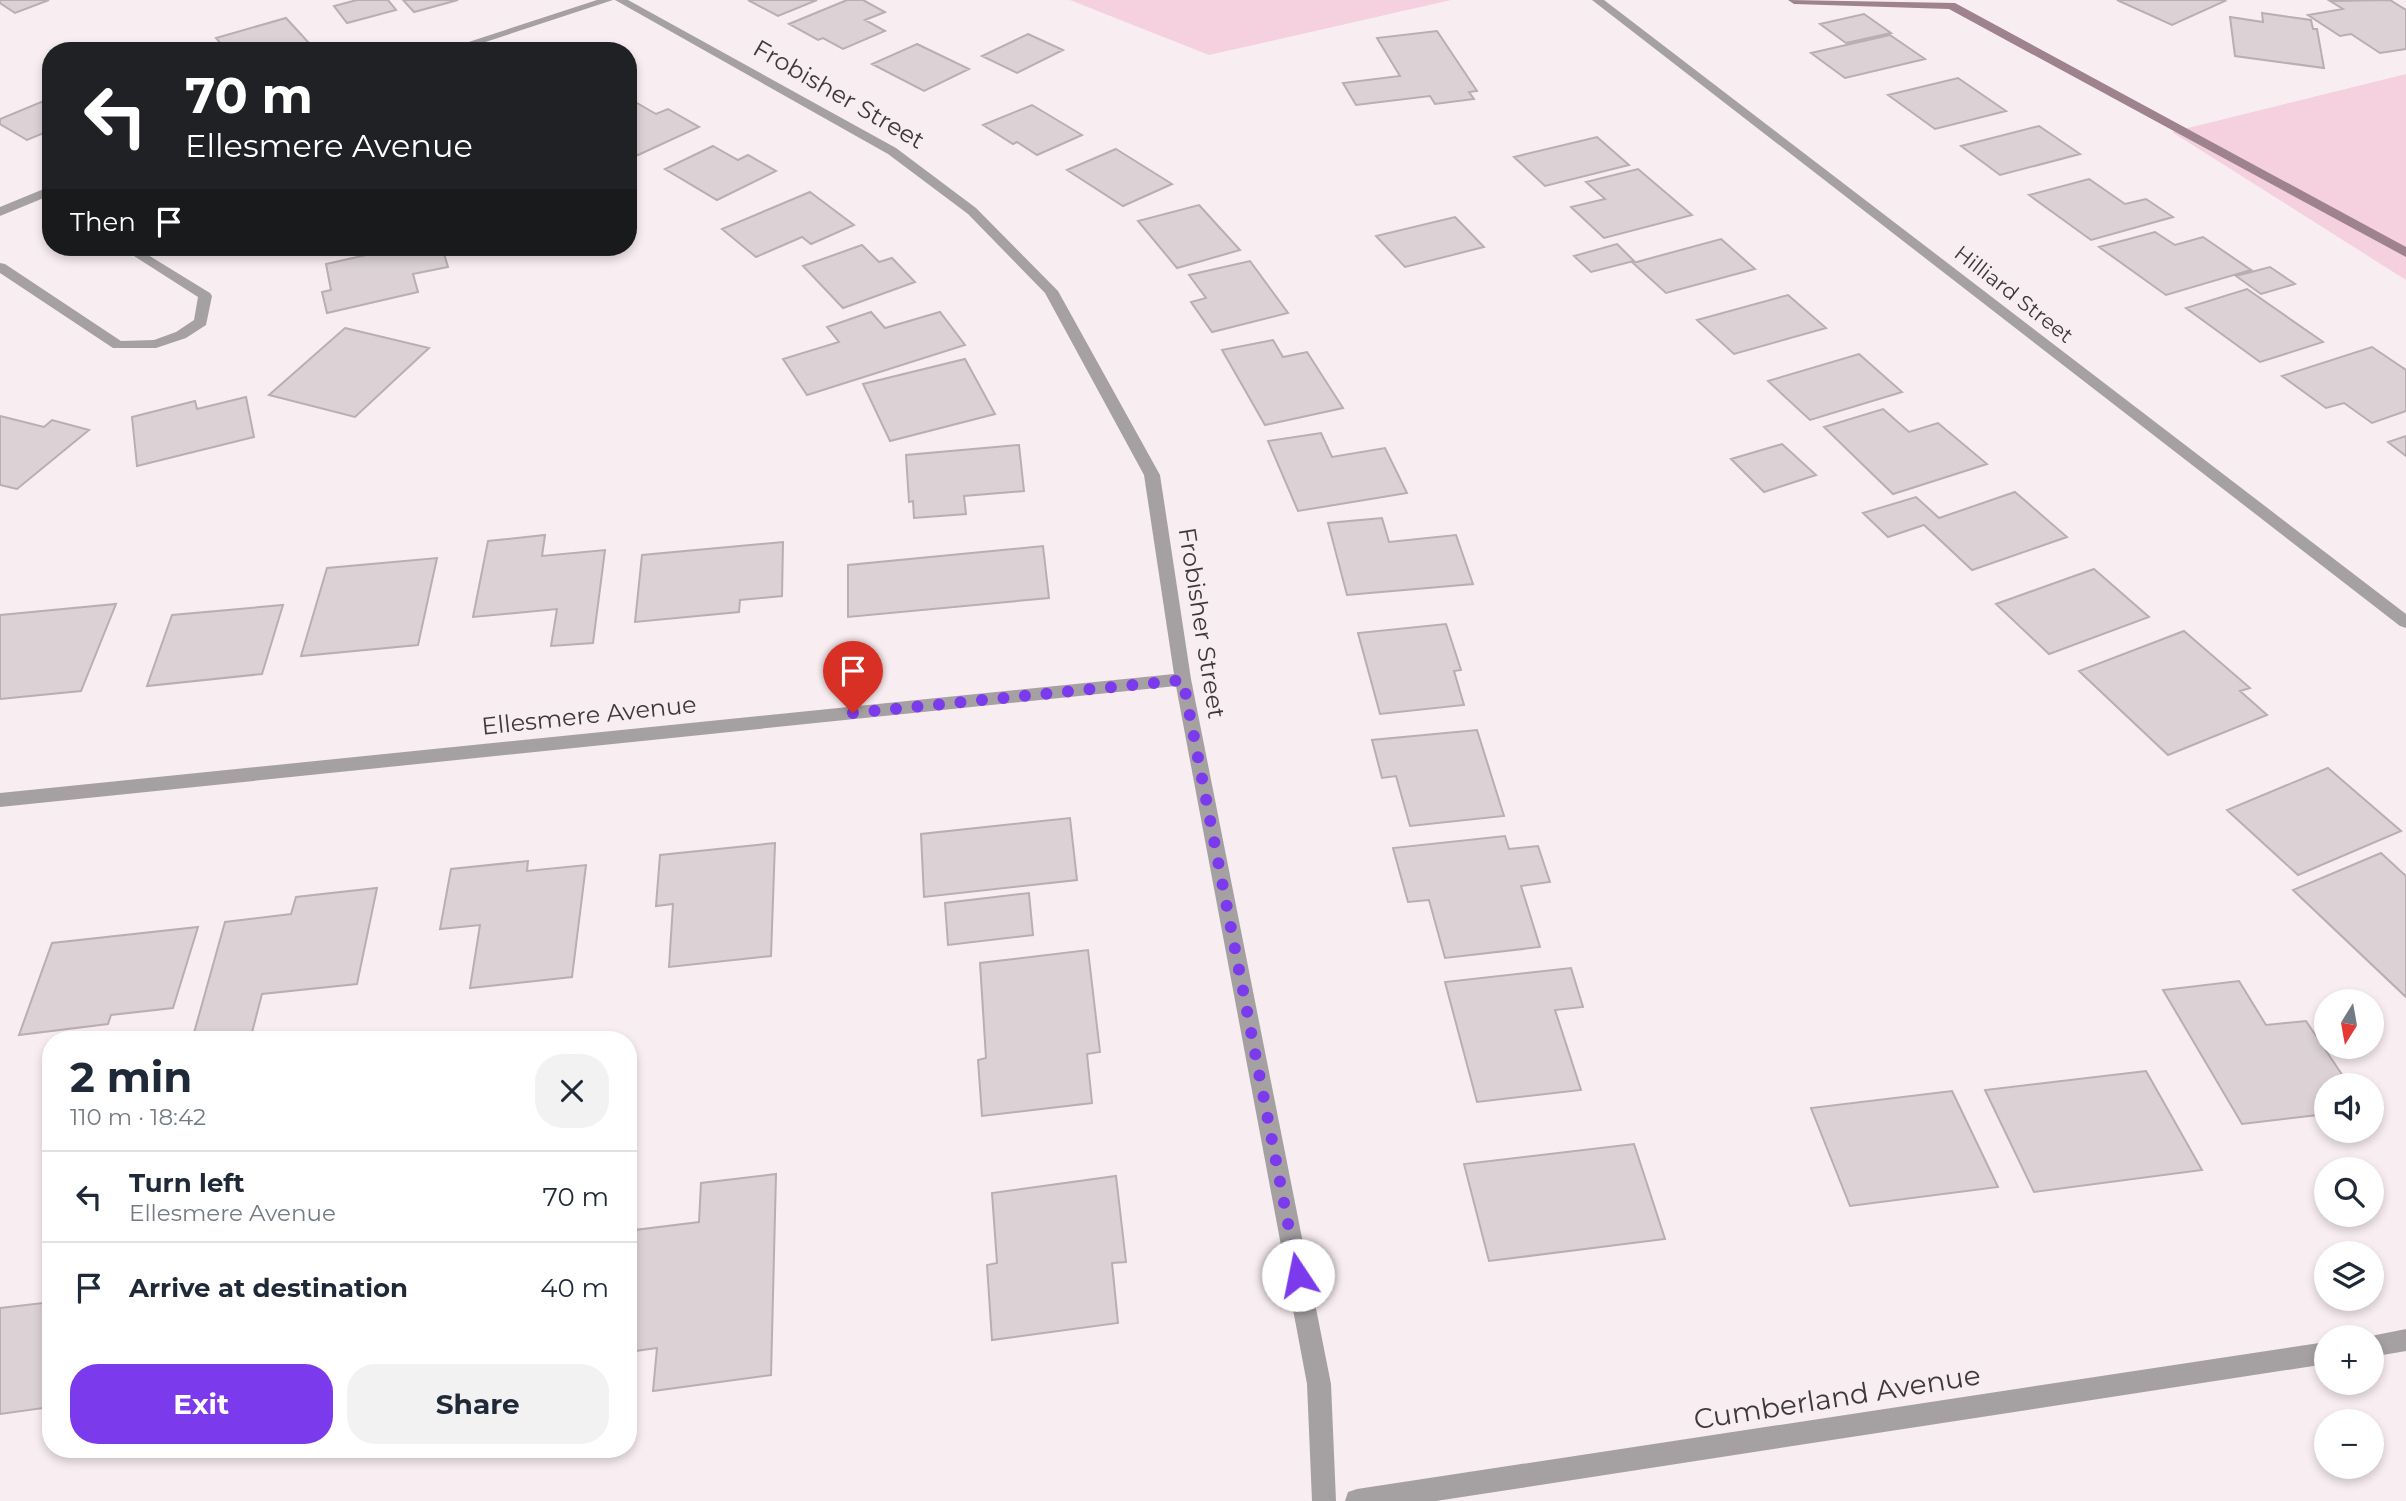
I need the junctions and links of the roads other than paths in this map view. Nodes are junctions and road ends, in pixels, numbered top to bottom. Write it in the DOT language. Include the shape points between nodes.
graph roads {
  1 [pos="608,0"];
  2 [pos="620,0"];
  3 [pos="1597,0"];
  4 [pos="475,42"];
  5 [pos="42,196"];
  6 [pos="0,212"];
  7 [pos="141,256"];
  8 [pos="0,267"];
  9 [pos="2406,622"];
  10 [pos="1183,680"];
  11 [pos="0,800"];
  12 [pos="2406,1340"];
  13 [pos="2384,1344"];
  14 [pos="2314,1355"];
  15 [pos="1324,1501"];
  16 [pos="1356,1501"];
  1 -- 4 [label="street"];
  2 -- 10 [label="street, Frobisher Street" via="892,151 972,211 1051,290 1152,475"];
  3 -- 9 [label="street, Hilliard Street"];
  5 -- 6 [label="street"];
  7 -- 8 [label="street" via="205,296 201,322 156,344 118,345"];
  10 -- 11 [label="street, Ellesmere Avenue"];
  10 -- 15 [label="street, Frobisher Street" via="1319,1384"];
  12 -- 13 [label="street"];
  14 -- 16 [label="street, Cumberland Avenue"];
}
